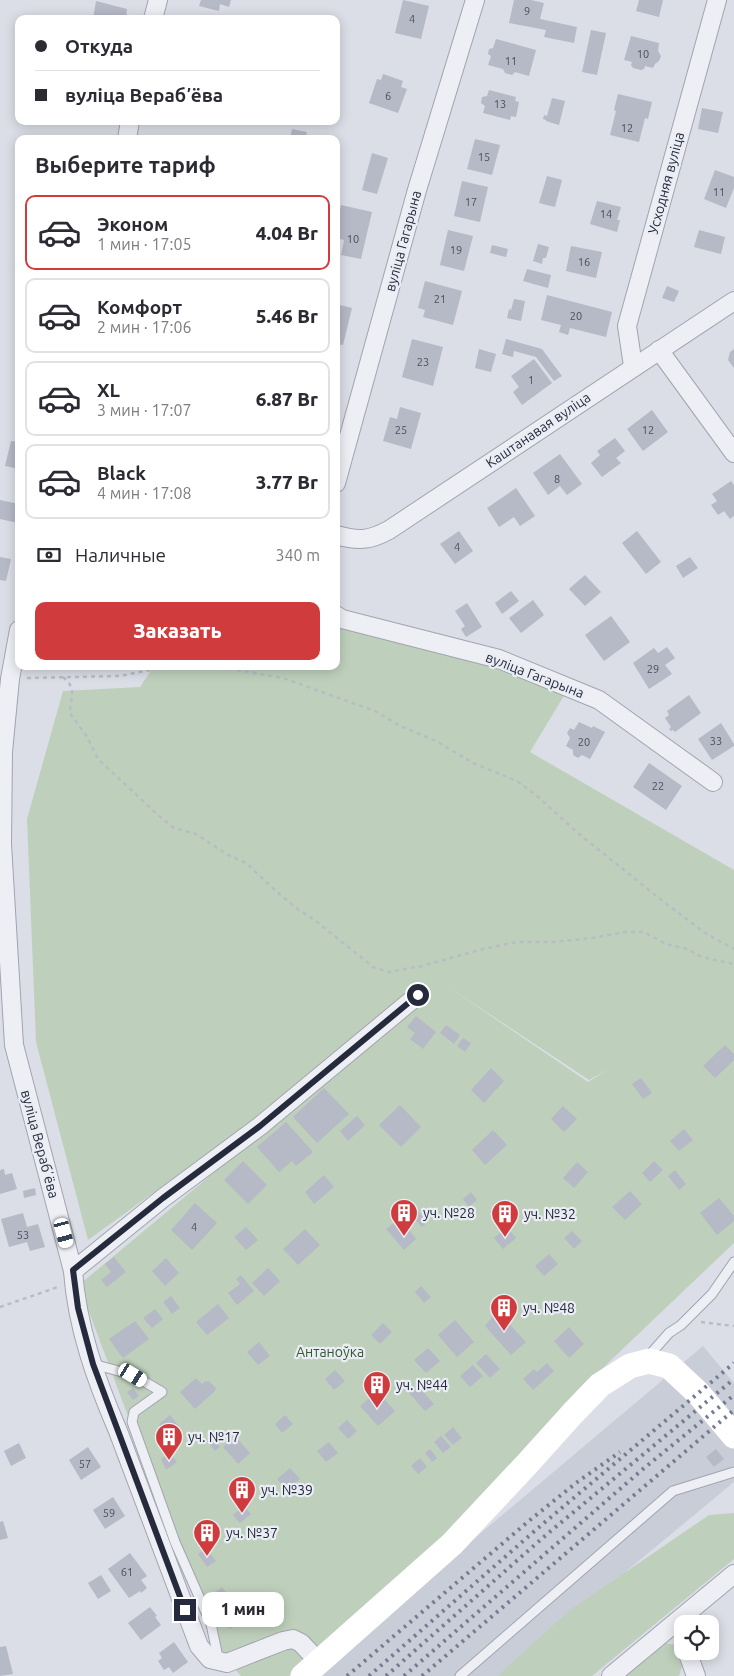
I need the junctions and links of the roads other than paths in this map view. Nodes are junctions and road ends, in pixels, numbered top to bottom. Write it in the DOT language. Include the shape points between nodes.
graph roads {
  1 [pos="158,0"];
  2 [pos="475,0"];
  3 [pos="717,0"];
  4 [pos="154,15"];
  5 [pos="734,301"];
  6 [pos="659,350"];
  7 [pos="633,366"];
  8 [pos="734,453"];
  9 [pos="340,469"];
  10 [pos="340,536"];
  11 [pos="340,618"];
  12 [pos="15,644"];
  13 [pos="5,678"];
  14 [pos="714,782"];
  15 [pos="418,995"];
  16 [pos="734,1262"];
  17 [pos="74,1276"];
  18 [pos="649,1361"];
  19 [pos="93,1364"];
  20 [pos="734,1436"];
  21 [pos="734,1472"];
  22 [pos="734,1574"];
  23 [pos="683,1615"];
  24 [pos="674,1623"];
  25 [pos="690,1660"];
  26 [pos="219,1662"];
  27 [pos="311,1669"];
  28 [pos="460,1676"];
  29 [pos="611,1676"];
  30 [pos="696,1676"];
  1 -- 4 [label="street"];
  2 -- 9 [label="street, вуліца Гагарына" via="417,190"];
  3 -- 7 [label="street, Усходняя вуліца" via="627,326"];
  5 -- 6 [label="street, Каштанавая вуліца"];
  6 -- 7 [label="street, Каштанавая вуліца"];
  6 -- 8 [label="street"];
  7 -- 10 [label="street, Каштанавая вуліца" via="389,530 365,539"];
  11 -- 14 [label="street, вуліца Гагарына" via="500,659 599,700"];
  12 -- 13 [label="street, вуліца Верабʼёва"];
  13 -- 17 [label="street, вуліца Верабʼёва" via="2,844 14,1045"];
  15 -- 17 [label="street" via="260,1126 163,1198"];
  16 -- 18 [label="lane" via="712,1294 660,1342"];
  17 -- 19 [label="street, вуліца Верабʼёва" via="80,1316"];
  18 -- 20 [label="street" via="660,1362 675,1370"];
  18 -- 27 [label="street" via="630,1366 600,1385 462,1534"];
  19 -- 26 [label="street, вуліца Верабʼёва" via="199,1646 210,1659"];
  19 -- 26 [label="lane" via="133,1375 162,1392 134,1412 132,1422 174,1542 211,1624"];
  21 -- 28 [label="lane" via="673,1491"];
  22 -- 23 [label="street"];
  24 -- 29 [label="street"];
  25 -- 30 [label="street"];
  26 -- 27 [label="street" via="227,1663 293,1639 301,1643"];
}
